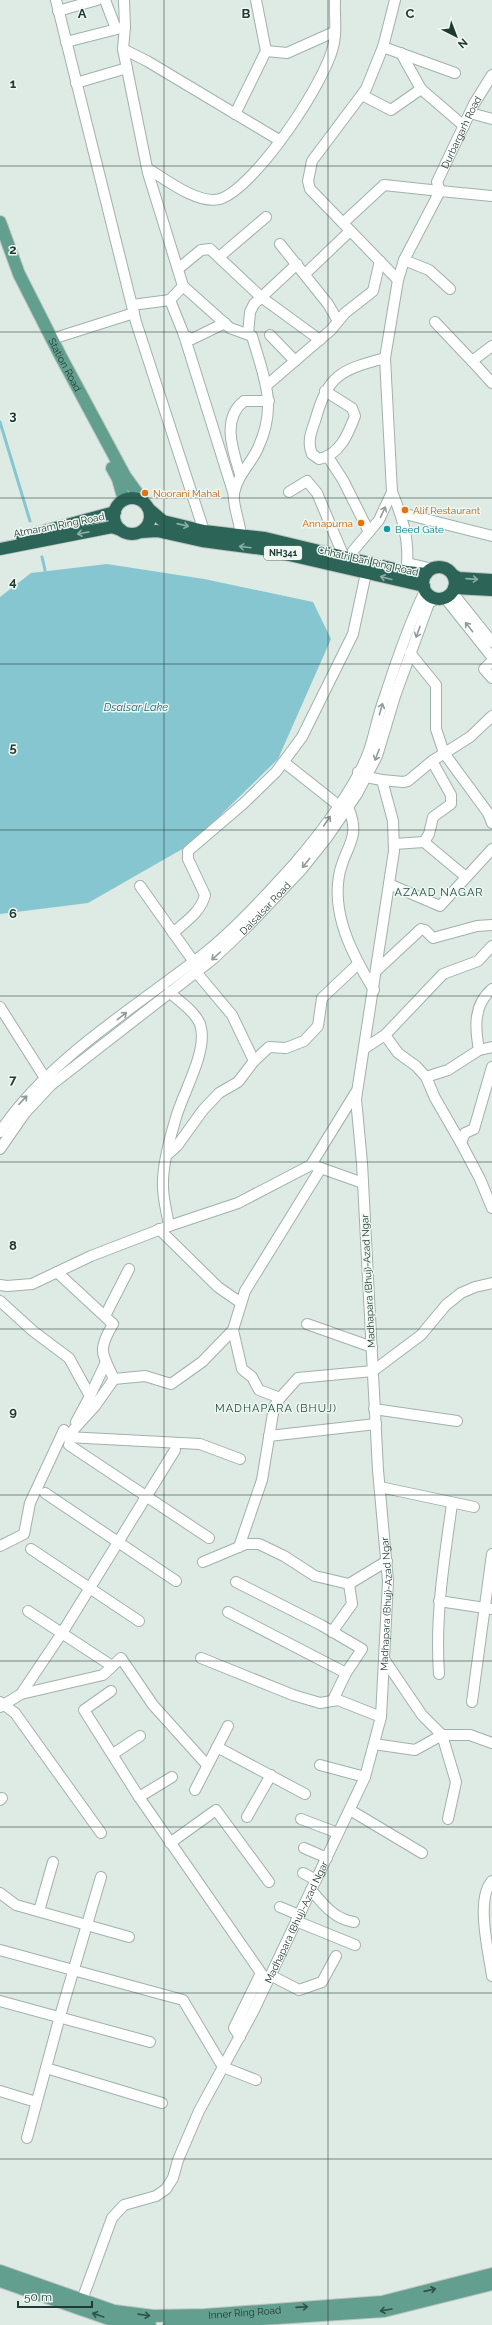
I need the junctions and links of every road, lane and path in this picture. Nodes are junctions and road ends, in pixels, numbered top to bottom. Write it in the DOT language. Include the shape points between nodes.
graph roads {
  1 [pos="56,0"];
  2 [pos="97,0"];
  3 [pos="105,0"];
  4 [pos="124,0"];
  5 [pos="256,0"];
  6 [pos="335,0"];
  7 [pos="395,0"];
  8 [pos="58,11"];
  9 [pos="120,28"];
  10 [pos="334,32"];
  11 [pos="66,42"];
  12 [pos="384,47"];
  13 [pos="123,49"];
  14 [pos="266,51"];
  15 [pos="401,53"];
  16 [pos="127,68"];
  17 [pos="455,73"];
  18 [pos="492,75"];
  19 [pos="76,83"];
  20 [pos="421,89"];
  21 [pos="362,94"];
  22 [pos="470,113"];
  23 [pos="235,114"];
  24 [pos="492,119"];
  25 [pos="464,126"];
  26 [pos="279,140"];
  27 [pos="147,168"];
  28 [pos="440,191"];
  29 [pos="492,196"];
  30 [pos="266,216"];
  31 [pos="0,222"];
  32 [pos="343,223"];
  33 [pos="350,230"];
  34 [pos="0,243"];
  35 [pos="280,244"];
  36 [pos="219,257"];
  37 [pos="404,260"];
  38 [pos="380,261"];
  39 [pos="297,264"];
  40 [pos="178,269"];
  41 [pos="305,274"];
  42 [pos="398,280"];
  43 [pos="183,286"];
  44 [pos="450,289"];
  45 [pos="261,297"];
  46 [pos="170,300"];
  47 [pos="133,309"];
  48 [pos="338,321"];
  49 [pos="435,322"];
  50 [pos="224,323"];
  51 [pos="248,334"];
  52 [pos="184,335"];
  53 [pos="270,335"];
  54 [pos="52,339"];
  55 [pos="320,340"];
  56 [pos="492,346"];
  57 [pos="385,358"];
  58 [pos="294,361"];
  59 [pos="472,361"];
  60 [pos="492,383"];
  61 [pos="266,385"];
  62 [pos="325,391"];
  63 [pos="269,401"];
  64 [pos="328,457"];
  65 [pos="240,474"];
  66 [pos="289,492"];
  67 [pos="392,492"];
  68 [pos="234,495"];
  69 [pos="124,500"];
  70 [pos="146,505"];
  71 [pos="115,512"];
  72 [pos="401,513"];
  73 [pos="121,530"];
  74 [pos="204,531"];
  75 [pos="141,532"];
  76 [pos="369,532"];
  77 [pos="241,535"];
  78 [pos="492,536"];
  79 [pos="0,543"];
  80 [pos="0,549"];
  81 [pos="348,554"];
  82 [pos="430,571"];
  83 [pos="366,572"];
  84 [pos="453,575"];
  85 [pos="492,580"];
  86 [pos="424,588"];
  87 [pos="492,590"];
  88 [pos="447,594"];
  89 [pos="492,642"];
  90 [pos="410,654"];
  91 [pos="492,657"];
  92 [pos="492,661"];
  93 [pos="492,678"];
  94 [pos="491,721"];
  95 [pos="444,753"];
  96 [pos="432,761"];
  97 [pos="285,763"];
  98 [pos="362,774"];
  99 [pos="382,780"];
  100 [pos="466,784"];
  101 [pos="451,795"];
  102 [pos="343,806"];
  103 [pos="492,823"];
  104 [pos="424,842"];
  105 [pos="394,844"];
  106 [pos="492,850"];
  107 [pos="466,877"];
  108 [pos="389,884"];
  109 [pos="140,886"];
  110 [pos="492,925"];
  111 [pos="173,933"];
  112 [pos="492,946"];
  113 [pos="358,964"];
  114 [pos="195,967"];
  115 [pos="377,970"];
  116 [pos="492,989"];
  117 [pos="374,990"];
  118 [pos="169,992"];
  119 [pos="0,1007"];
  120 [pos="385,1035"];
  121 [pos="365,1048"];
  122 [pos="492,1048"];
  123 [pos="479,1050"];
  124 [pos="254,1061"];
  125 [pos="492,1067"];
  126 [pos="426,1077"];
  127 [pos="45,1078"];
  128 [pos="358,1088"];
  129 [pos="0,1132"];
  130 [pos="461,1143"];
  131 [pos="0,1149"];
  132 [pos="168,1154"];
  133 [pos="316,1167"];
  134 [pos="363,1183"];
  135 [pos="492,1208"];
  136 [pos="164,1228"];
  137 [pos="129,1269"];
  138 [pos="57,1272"];
  139 [pos="492,1283"];
  140 [pos="0,1285"];
  141 [pos="0,1301"];
  142 [pos="240,1303"];
  143 [pos="105,1316"];
  144 [pos="307,1324"];
  145 [pos="233,1330"];
  146 [pos="372,1347"];
  147 [pos="106,1362"];
  148 [pos="373,1371"];
  149 [pos="114,1379"];
  150 [pos="90,1396"];
  151 [pos="280,1398"];
  152 [pos="374,1408"];
  153 [pos="457,1421"];
  154 [pos="376,1424"];
  155 [pos="270,1436"];
  156 [pos="68,1441"];
  157 [pos="175,1450"];
  158 [pos="240,1459"];
  159 [pos="380,1487"];
  160 [pos="45,1493"];
  161 [pos="146,1497"];
  162 [pos="452,1504"];
  163 [pos="474,1507"];
  164 [pos="209,1538"];
  165 [pos="118,1542"];
  166 [pos="0,1546"];
  167 [pos="239,1547"];
  168 [pos="31,1549"];
  169 [pos="492,1554"];
  170 [pos="387,1561"];
  171 [pos="203,1562"];
  172 [pos="176,1581"];
  173 [pos="236,1582"];
  174 [pos="349,1584"];
  175 [pos="90,1588"];
  176 [pos="439,1601"];
  177 [pos="488,1609"];
  178 [pos="28,1611"];
  179 [pos="228,1612"];
  180 [pos="139,1620"];
  181 [pos="332,1632"];
  182 [pos="62,1633"];
  183 [pos="201,1658"];
  184 [pos="384,1659"];
  185 [pos="112,1666"];
  186 [pos="346,1673"];
  187 [pos="439,1674"];
  188 [pos="111,1690"];
  189 [pos="22,1694"];
  190 [pos="334,1700"];
  191 [pos="472,1702"];
  192 [pos="1,1704"];
  193 [pos="381,1717"];
  194 [pos="228,1726"];
  195 [pos="442,1735"];
  196 [pos="140,1736"];
  197 [pos="492,1743"];
  198 [pos="374,1744"];
  199 [pos="217,1747"];
  200 [pos="113,1754"];
  201 [pos="207,1765"];
  202 [pos="320,1765"];
  203 [pos="271,1775"];
  204 [pos="172,1777"];
  205 [pos="365,1778"];
  206 [pos="195,1790"];
  207 [pos="305,1794"];
  208 [pos="139,1797"];
  209 [pos="350,1810"];
  210 [pos="247,1817"];
  211 [pos="301,1819"];
  212 [pos="448,1819"];
  213 [pos="101,1833"];
  214 [pos="338,1834"];
  215 [pos="170,1843"];
  216 [pos="304,1848"];
  217 [pos="422,1853"];
  218 [pos="327,1858"];
  219 [pos="53,1862"];
  220 [pos="303,1873"];
  221 [pos="102,1877"];
  222 [pos="316,1880"];
  223 [pos="492,1881"];
  224 [pos="269,1882"];
  225 [pos="311,1890"];
  226 [pos="0,1893"];
  227 [pos="280,1907"];
  228 [pos="39,1911"];
  229 [pos="298,1918"];
  230 [pos="354,1922"];
  231 [pos="87,1925"];
  232 [pos="129,1937"];
  233 [pos="355,1945"];
  234 [pos="0,1950"];
  235 [pos="336,1956"];
  236 [pos="74,1969"];
  237 [pos="270,1975"];
  238 [pos="492,1976"];
  239 [pos="0,2001"];
  240 [pos="60,2016"];
  241 [pos="240,2036"];
  242 [pos="150,2042"];
  243 [pos="224,2067"];
  244 [pos="46,2068"];
  245 [pos="256,2080"];
  246 [pos="0,2091"];
  247 [pos="36,2102"];
  248 [pos="162,2102"];
  249 [pos="26,2138"];
  250 [pos="0,2271"];
  251 [pos="492,2274"];
  252 [pos="0,2281"];
  253 [pos="492,2284"];
  254 [pos="82,2300"];
  255 [pos="150,2325"];
  256 [pos="169,2325"];
  1 -- 8 [label="street"];
  2 -- 8 [label="street"];
  3 -- 9 [label="street"];
  4 -- 9 [label="street"];
  5 -- 14 [label="street"];
  6 -- 10 [label="street"];
  7 -- 12 [label="street"];
  8 -- 11 [label="street"];
  9 -- 11 [label="street"];
  9 -- 13 [label="street"];
  10 -- 14 [label="street" via="286,53"];
  10 -- 26 [label="street" via="334,43 318,81 298,119"];
  11 -- 19 [label="street"];
  12 -- 15 [label="street"];
  12 -- 21 [label="street"];
  13 -- 16 [label="street"];
  13 -- 23 [label="street"];
  14 -- 23 [label="street"];
  15 -- 17 [label="street"];
  15 -- 20 [label="street"];
  16 -- 19 [label="street"];
  16 -- 27 [label="street"];
  18 -- 22 [label="street, Durbargarh Road"];
  19 -- 47 [label="street"];
  20 -- 21 [label="street" via="391,110"];
  20 -- 25 [label="street"];
  21 -- 32 [label="street" via="312,161 309,172 310,189"];
  22 -- 24 [label="street"];
  22 -- 25 [label="street, Durbargarh Road"];
  23 -- 26 [label="street"];
  25 -- 28 [label="street, Durbargarh Road" via="437,182"];
  26 -- 27 [label="street" via="256,172 233,192 220,199 194,196"];
  27 -- 40 [label="street"];
  28 -- 29 [label="street"];
  28 -- 32 [label="street" via="384,185"];
  28 -- 37 [label="street"];
  30 -- 36 [label="street"];
  31 -- 54 [label="main road, Station Road" via="19,274"];
  32 -- 33 [label="street"];
  33 -- 38 [label="street"];
  33 -- 41 [label="street"];
  34 -- 69 [label="main road, Station Road" via="12,277 118,479"];
  35 -- 39 [label="street"];
  36 -- 40 [label="street" via="210,249 205,249"];
  36 -- 45 [label="street"];
  37 -- 42 [label="street"];
  37 -- 44 [label="street" via="429,270"];
  38 -- 42 [label="street"];
  38 -- 48 [label="street" via="373,291"];
  39 -- 41 [label="street"];
  39 -- 45 [label="street"];
  40 -- 43 [label="street"];
  41 -- 48 [label="street"];
  42 -- 57 [label="street"];
  43 -- 46 [label="street"];
  43 -- 50 [label="street"];
  45 -- 51 [label="street" via="250,312"];
  45 -- 55 [label="street"];
  46 -- 47 [label="street"];
  46 -- 52 [label="street"];
  47 -- 54 [label="street"];
  47 -- 74 [label="street"];
  48 -- 55 [label="street"];
  49 -- 59 [label="street"];
  50 -- 51 [label="street" via="230,328"];
  50 -- 52 [label="street" via="192,339"];
  51 -- 61 [label="street" via="252,336"];
  52 -- 68 [label="street"];
  53 -- 58 [label="street"];
  54 -- 70 [label="main road, Station Road" via="125,476"];
  55 -- 58 [label="street"];
  56 -- 59 [label="street"];
  57 -- 62 [label="street" via="343,372"];
  57 -- 67 [label="street"];
  58 -- 61 [label="street"];
  59 -- 60 [label="street"];
  61 -- 63 [label="street"];
  62 -- 64 [label="street" via="310,438 310,448 315,457"];
  62 -- 64 [label="street" via="352,408 354,416 342,444"];
  63 -- 65 [label="street" via="268,418 258,450"];
  63 -- 65 [label="street" via="244,401 233,416 231,447"];
  64 -- 76 [label="street" via="343,480"];
  65 -- 68 [label="street"];
  66 -- 81 [label="street" via="307,482 317,493"];
  67 -- 72 [label="street"];
  76 -- 67 [label="street, one-way" via="379,520"];
  68 -- 77 [label="street"];
  69 -- 70 [label="highway" via="134,498"];
  69 -- 71 [label="highway"];
  70 -- 74 [label="highway, Chhatri Bari Ring Road / NH341, one-way" via="163,521"];
  70 -- 75 [label="highway" via="150,519"];
  71 -- 73 [label="highway" via="115,522"];
  71 -- 79 [label="highway, Atmaram Ring Road"];
  72 -- 78 [label="street"];
  72 -- 82 [label="street" via="408,544 407,563"];
  73 -- 75 [label="highway, NH341" via="131,534"];
  73 -- 80 [label="highway, Atmaram Ring Road / NH341, one-way" via="112,527"];
  74 -- 77 [label="highway, Chhatri Bari Ring Road / NH341"];
  83 -- 75 [label="highway, Chhatri Bari Ring Road / NH341, one-way" via="263,549 202,541 157,531"];
  76 -- 81 [label="street"];
  77 -- 81 [label="highway, Chhatri Bari Ring Road / NH341"];
  81 -- 82 [label="highway, Chhatri Bari Ring Road / NH341" via="407,572"];
  82 -- 84 [label="highway, NH341" via="442,568"];
  82 -- 86 [label="highway"];
  86 -- 83 [label="highway, Chhatri Bari Ring Road / NH341, one-way"];
  83 -- 97 [label="street" via="352,634 302,737"];
  84 -- 85 [label="highway, NH341, one-way" via="459,578"];
  84 -- 88 [label="highway"];
  86 -- 88 [label="highway, NH341"];
  98 -- 86 [label="street, Dalsalsar Road, one-way" via="385,696"];
  87 -- 88 [label="highway"];
  88 -- 89 [label="street"];
  88 -- 90 [label="street, Dalsalsar Road, one-way" via="429,603"];
  91 -- 88 [label="street, one-way"];
  90 -- 95 [label="street" via="436,685 436,729"];
  90 -- 98 [label="street, Dalsalsar Road, one-way" via="394,696 377,756"];
  92 -- 93 [label="street" via="484,668"];
  94 -- 95 [label="street"];
  95 -- 96 [label="street"];
  95 -- 100 [label="street"];
  96 -- 99 [label="street" via="408,781"];
  96 -- 101 [label="street"];
  97 -- 102 [label="street"];
  97 -- 111 [label="street" via="243,804 188,851 188,859 205,895 197,911"];
  98 -- 99 [label="street"];
  98 -- 102 [label="street, Dalsalsar Road"];
  99 -- 105 [label="street, Madhapara (Bhuj)-Azad Ngar" via="393,821"];
  100 -- 101 [label="street"];
  100 -- 103 [label="street" via="488,813"];
  101 -- 104 [label="street" via="451,804 433,817"];
  102 -- 113 [label="street" via="355,822 351,845 340,872 339,897 343,926"];
  102 -- 114 [label="street, Dalsalsar Road" via="302,869 248,926"];
  104 -- 105 [label="street"];
  104 -- 107 [label="street"];
  105 -- 108 [label="street, Madhapara (Bhuj)-Azad Ngar"];
  106 -- 107 [label="street"];
  107 -- 108 [label="street" via="440,906"];
  108 -- 115 [label="street, Madhapara (Bhuj)-Azad Ngar"];
  109 -- 111 [label="street"];
  110 -- 115 [label="street" via="477,926 433,938 421,929"];
  111 -- 114 [label="street"];
  112 -- 120 [label="street" via="478,961 443,974"];
  113 -- 117 [label="street"];
  113 -- 124 [label="street" via="322,998 318,1026 304,1041 286,1048 268,1047"];
  114 -- 118 [label="street, Dalsalsar Road"];
  114 -- 124 [label="street" via="232,1015"];
  127 -- 114 [label="street, Dalsalsar Road, one-way"];
  115 -- 117 [label="street, Madhapara (Bhuj)-Azad Ngar"];
  116 -- 123 [label="street" via="478,1009 476,1029"];
  117 -- 121 [label="street, Madhapara (Bhuj)-Azad Ngar"];
  118 -- 131 [label="street, Dalsalsar Road" via="51,1085 24,1113"];
  118 -- 132 [label="street" via="196,1018 202,1034 195,1068 175,1119"];
  119 -- 127 [label="street"];
  120 -- 121 [label="street"];
  120 -- 126 [label="street" via="398,1053"];
  121 -- 128 [label="street, Madhapara (Bhuj)-Azad Ngar"];
  122 -- 123 [label="street"];
  123 -- 126 [label="street" via="448,1070"];
  124 -- 132 [label="street" via="238,1082 219,1093 203,1110 177,1146"];
  125 -- 130 [label="street" via="474,1129 465,1133"];
  126 -- 130 [label="street"];
  129 -- 127 [label="street, Dalsalsar Road, one-way" via="17,1107"];
  128 -- 133 [label="street"];
  128 -- 134 [label="street, Madhapara (Bhuj)-Azad Ngar" via="356,1099"];
  130 -- 135 [label="street"];
  132 -- 136 [label="street" via="163,1186"];
  133 -- 134 [label="street"];
  133 -- 136 [label="street" via="238,1203"];
  133 -- 142 [label="street"];
  134 -- 146 [label="street, Madhapara (Bhuj)-Azad Ngar"];
  136 -- 138 [label="street"];
  136 -- 142 [label="street" via="218,1287"];
  137 -- 143 [label="street"];
  138 -- 140 [label="street" via="32,1284"];
  138 -- 143 [label="street"];
  139 -- 148 [label="street" via="461,1293 446,1305 421,1335"];
  141 -- 150 [label="street" via="69,1358"];
  142 -- 145 [label="street"];
  143 -- 147 [label="street" via="113,1324 104,1338 101,1352"];
  144 -- 146 [label="street"];
  145 -- 149 [label="street" via="202,1362 171,1384 145,1376"];
  145 -- 151 [label="street" via="242,1369 252,1377 259,1390"];
  146 -- 148 [label="street, Madhapara (Bhuj)-Azad Ngar"];
  147 -- 149 [label="street"];
  147 -- 150 [label="street"];
  148 -- 151 [label="street" via="298,1378"];
  148 -- 152 [label="street, Madhapara (Bhuj)-Azad Ngar"];
  149 -- 156 [label="street"];
  150 -- 156 [label="street"];
  151 -- 155 [label="street" via="274,1407"];
  152 -- 153 [label="street"];
  152 -- 154 [label="street, Madhapara (Bhuj)-Azad Ngar"];
  154 -- 155 [label="street"];
  154 -- 159 [label="street, Madhapara (Bhuj)-Azad Ngar"];
  155 -- 167 [label="street" via="262,1480"];
  156 -- 158 [label="street" via="200,1444"];
  156 -- 161 [label="street"];
  156 -- 166 [label="street" via="64,1430 30,1503 24,1534"];
  157 -- 161 [label="street"];
  159 -- 162 [label="street"];
  159 -- 170 [label="street, Madhapara (Bhuj)-Azad Ngar"];
  160 -- 165 [label="street"];
  161 -- 164 [label="street"];
  161 -- 165 [label="street"];
  162 -- 163 [label="street"];
  162 -- 176 [label="street"];
  165 -- 172 [label="street"];
  165 -- 175 [label="street"];
  167 -- 171 [label="street"];
  167 -- 174 [label="street" via="259,1544 315,1576"];
  168 -- 175 [label="street"];
  169 -- 177 [label="street"];
  170 -- 174 [label="street"];
  170 -- 184 [label="street, Madhapara (Bhuj)-Azad Ngar"];
  173 -- 181 [label="street"];
  174 -- 181 [label="street" via="352,1604"];
  175 -- 180 [label="street"];
  175 -- 182 [label="street"];
  176 -- 177 [label="street"];
  176 -- 187 [label="street"];
  177 -- 191 [label="street"];
  178 -- 182 [label="street"];
  179 -- 186 [label="street"];
  181 -- 186 [label="street" via="362,1649"];
  182 -- 185 [label="street"];
  182 -- 189 [label="street"];
  183 -- 190 [label="street" via="299,1697 320,1703"];
  184 -- 193 [label="street, Madhapara (Bhuj)-Azad Ngar"];
  184 -- 195 [label="street" via="422,1715"];
  185 -- 189 [label="street" via="103,1675"];
  185 -- 201 [label="street" via="121,1658 153,1705"];
  186 -- 190 [label="street"];
  188 -- 200 [label="street" via="84,1710"];
  189 -- 192 [label="street"];
  190 -- 193 [label="street"];
  192 -- 213 [label="street" via="15,1713"];
  193 -- 198 [label="street, Madhapara (Bhuj)-Azad Ngar"];
  194 -- 199 [label="street"];
  195 -- 197 [label="street" via="470,1735"];
  195 -- 198 [label="street" via="415,1750"];
  195 -- 212 [label="street" via="456,1782"];
  196 -- 200 [label="street"];
  198 -- 205 [label="street, Madhapara (Bhuj)-Azad Ngar"];
  199 -- 201 [label="street"];
  199 -- 203 [label="street"];
  200 -- 208 [label="street"];
  201 -- 206 [label="street"];
  202 -- 205 [label="street"];
  203 -- 207 [label="street"];
  203 -- 210 [label="street"];
  204 -- 208 [label="street"];
  205 -- 209 [label="street, Madhapara (Bhuj)-Azad Ngar"];
  208 -- 215 [label="street"];
  209 -- 214 [label="street, Madhapara (Bhuj)-Azad Ngar"];
  209 -- 217 [label="street"];
  211 -- 214 [label="street"];
  214 -- 218 [label="street, Madhapara (Bhuj)-Azad Ngar"];
  215 -- 224 [label="street" via="216,1810"];
  215 -- 241 [label="street" via="261,1973 234,2028"];
  216 -- 218 [label="street"];
  218 -- 222 [label="street, Madhapara (Bhuj)-Azad Ngar"];
  219 -- 228 [label="street"];
  220 -- 222 [label="street"];
  221 -- 231 [label="street"];
  222 -- 225 [label="street, Madhapara (Bhuj)-Azad Ngar"];
  223 -- 238 [label="street" via="486,1891 484,1914"];
  225 -- 229 [label="street, Madhapara (Bhuj)-Azad Ngar"];
  225 -- 230 [label="street" via="333,1914"];
  226 -- 228 [label="street" via="16,1905"];
  227 -- 229 [label="street"];
  228 -- 231 [label="street"];
  229 -- 233 [label="street"];
  229 -- 237 [label="street, Madhapara (Bhuj)-Azad Ngar"];
  231 -- 232 [label="street"];
  231 -- 236 [label="street"];
  234 -- 236 [label="street"];
  235 -- 237 [label="street" via="322,1982 299,1990"];
  236 -- 240 [label="street"];
  236 -- 243 [label="street" via="183,2000"];
  237 -- 241 [label="street, Madhapara (Bhuj)-Azad Ngar"];
  239 -- 240 [label="street"];
  240 -- 242 [label="street"];
  240 -- 244 [label="street"];
  241 -- 243 [label="street, Madhapara (Bhuj)-Azad Ngar"];
  243 -- 245 [label="street"];
  243 -- 254 [label="street, Madhapara (Bhuj)-Azad Ngar" via="198,2111 173,2178 166,2189 156,2196 124,2206 112,2218"];
  244 -- 247 [label="street"];
  244 -- 248 [label="street"];
  246 -- 247 [label="street"];
  247 -- 249 [label="street"];
  250 -- 254 [label="main road, Inner Ring Road"];
  254 -- 251 [label="main road, Inner Ring Road, one-way" via="114,2311 153,2316 205,2315 382,2302"];
  255 -- 252 [label="main road, one-way" via="112,2320"];
  253 -- 256 [label="main road, Inner Ring Road, one-way" via="384,2311"];
}
